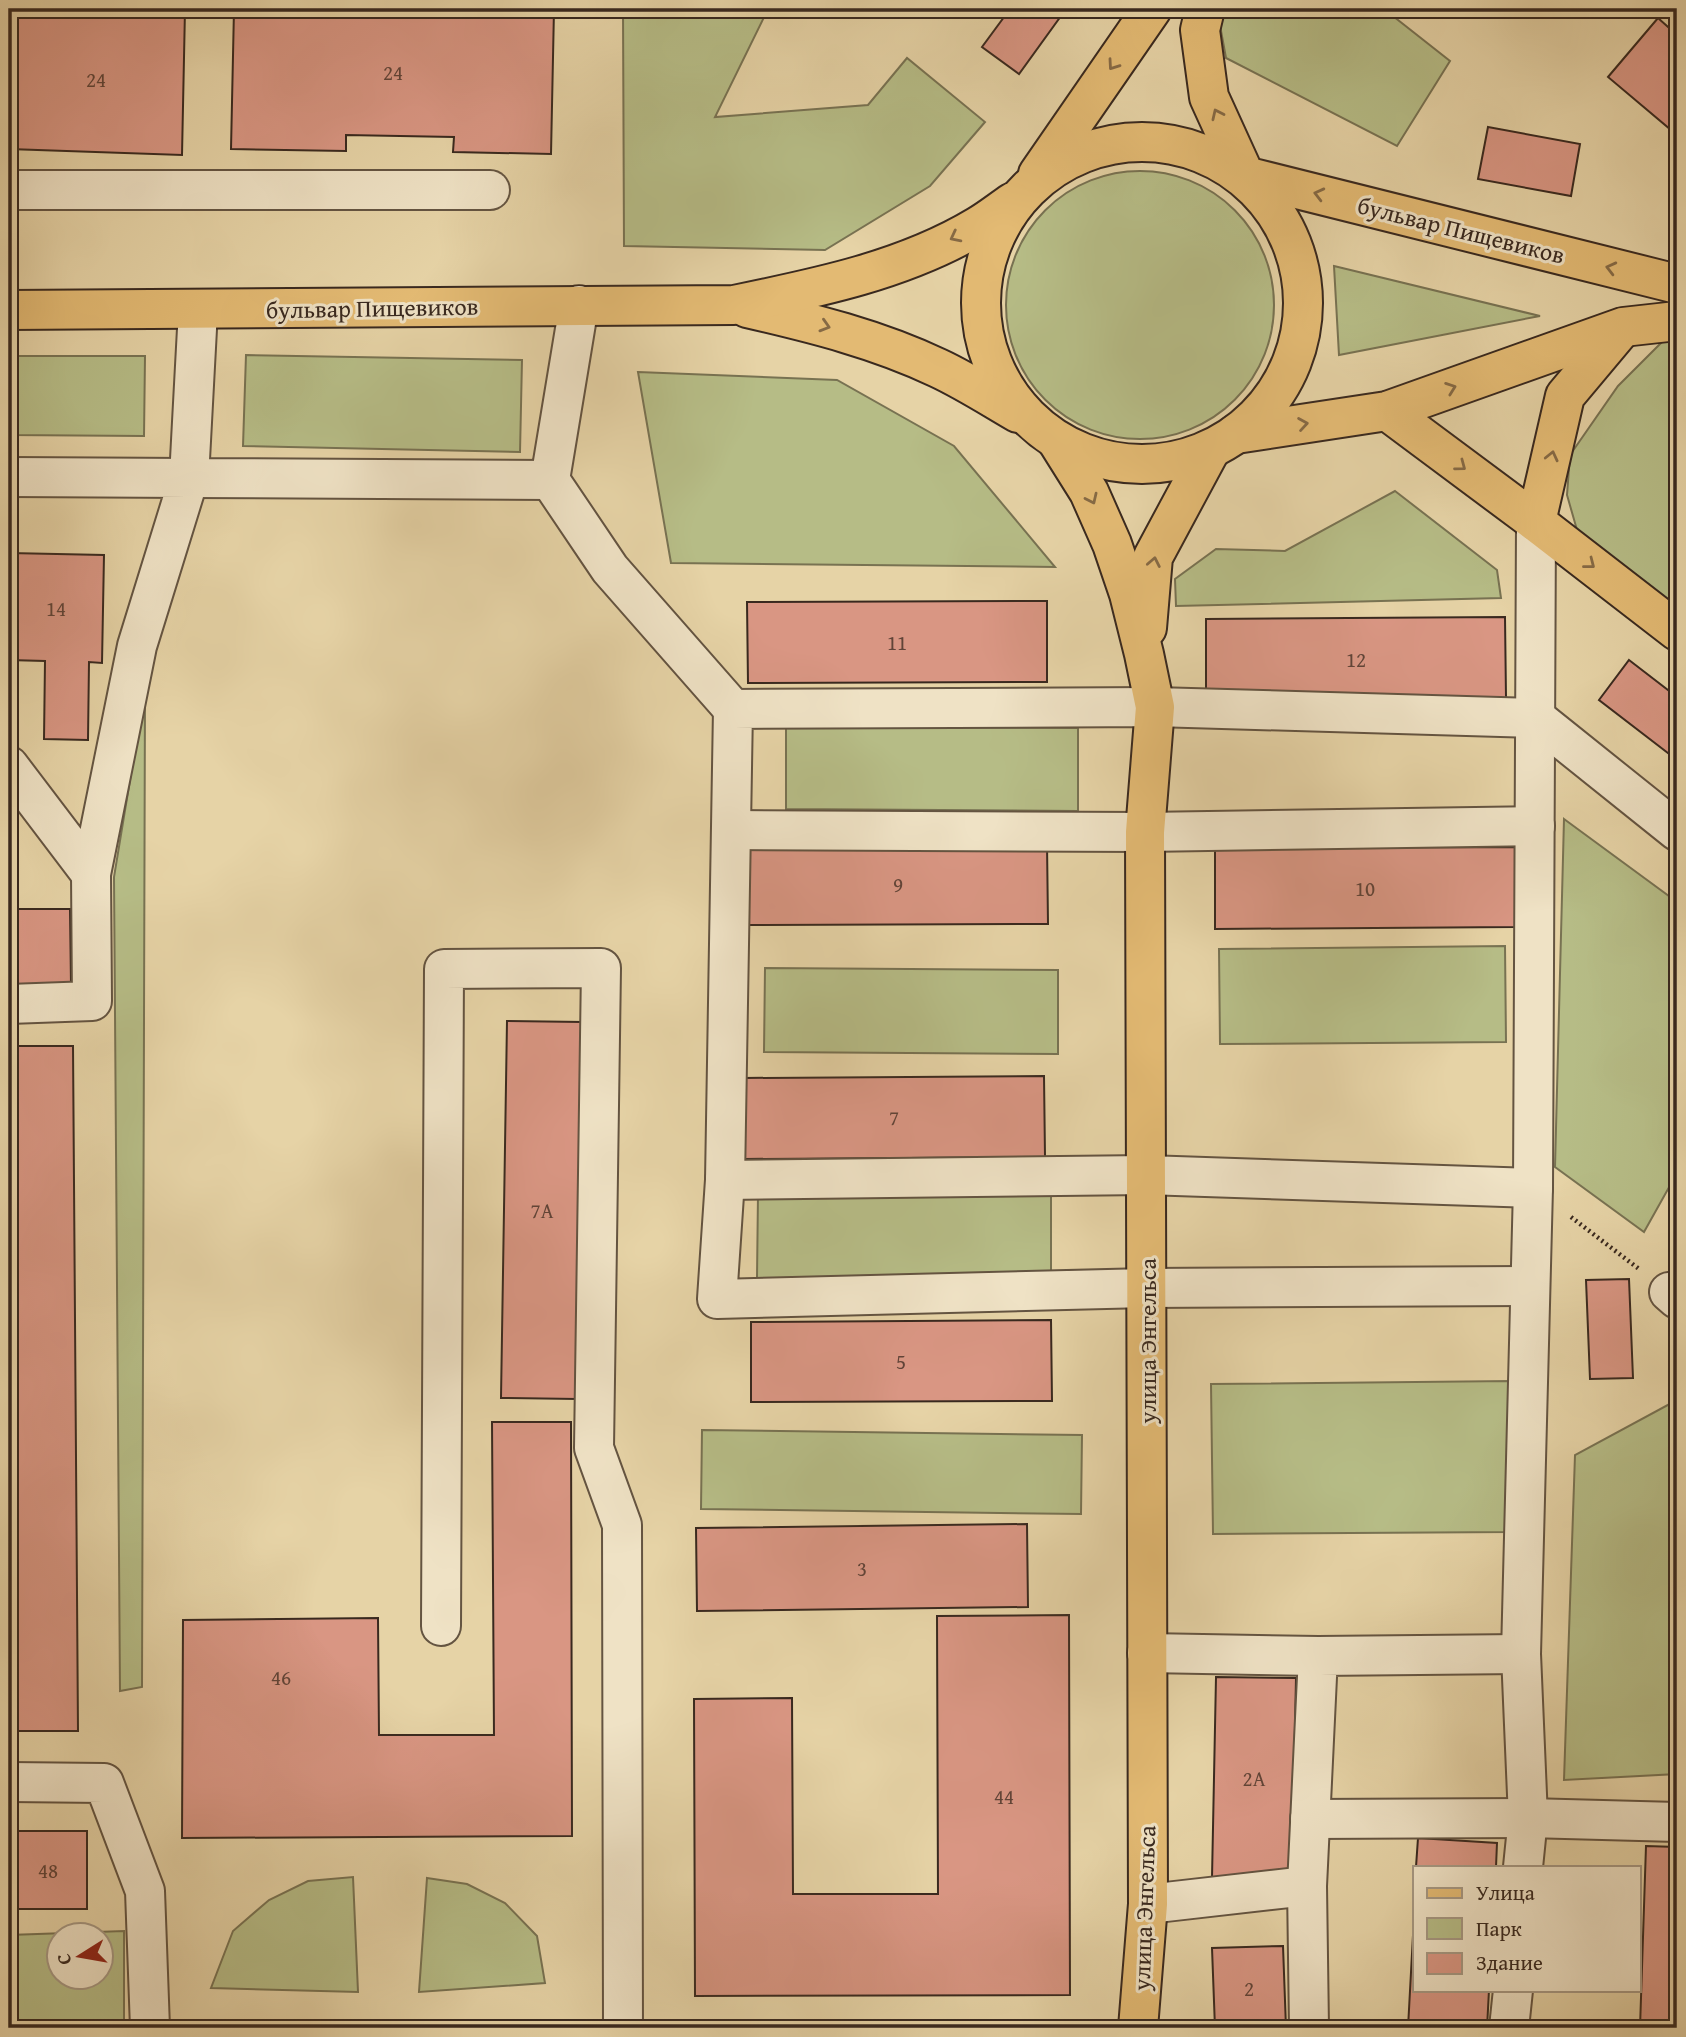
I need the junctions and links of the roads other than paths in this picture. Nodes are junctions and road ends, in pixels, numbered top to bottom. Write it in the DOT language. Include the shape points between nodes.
graph roads {
  1 [pos="1152,9"];
  2 [pos="1205,9"];
  3 [pos="1245,176"];
  4 [pos="9,190"];
  5 [pos="490,190"];
  6 [pos="1024,191"];
  7 [pos="1677,284"];
  8 [pos="579,305"];
  9 [pos="734,305"];
  10 [pos="9,310"];
  11 [pos="198,310"];
  12 [pos="1677,321"];
  13 [pos="1623,327"];
  14 [pos="1387,411"];
  15 [pos="1043,430"];
  16 [pos="1224,442"];
  17 [pos="9,477"];
  18 [pos="189,478"];
  19 [pos="550,481"];
  20 [pos="1536,523"];
  21 [pos="1677,631"];
  22 [pos="1144,654"];
  23 [pos="1155,707"];
  24 [pos="733,709"];
  25 [pos="1536,718"];
  26 [pos="9,766"];
  27 [pos="1535,826"];
  28 [pos="732,830"];
  29 [pos="1677,831"];
  30 [pos="1145,832"];
  31 [pos="90,874"];
  32 [pos="9,1004"];
  33 [pos="1146,1175"];
  34 [pos="725,1180"];
  35 [pos="1533,1188"];
  36 [pos="1530,1286"];
  37 [pos="1147,1288"];
  38 [pos="441,1626"];
  39 [pos="1147,1653"];
  40 [pos="1521,1654"];
  41 [pos="1318,1656"];
  42 [pos="9,1782"];
  43 [pos="1528,1818"];
  44 [pos="1310,1819"];
  45 [pos="1677,1822"];
  46 [pos="1523,1866"];
  47 [pos="1307,1886"];
  48 [pos="1148,1904"];
  49 [pos="1513,1992"];
  50 [pos="150,2028"];
  51 [pos="623,2028"];
  52 [pos="1138,2028"];
  53 [pos="1309,2028"];
  54 [pos="1509,2028"];
  1 -- 6 [label="main road, one-way"];
  3 -- 2 [label="main road, one-way" via="1209,97 1200,30"];
  3 -- 6 [label="main road, бульвар Пищевиков" via="1196,151 1152,145 1109,148 1069,159"];
  7 -- 3 [label="main road, бульвар Пищевиков, one-way"];
  3 -- 16 [label="main road, бульвар Пищевиков" via="1278,213 1299,258 1304,307 1295,356 1272,400"];
  4 -- 5 [label="lane"];
  6 -- 9 [label="main road, бульвар Пищевиков, one-way" via="977,226 935,247 814,289"];
  6 -- 15 [label="main road, бульвар Пищевиков" via="990,243 979,290 983,338 1000,383"];
  8 -- 9 [label="main road, бульвар Пищевиков"];
  8 -- 11 [label="main road, бульвар Пищевиков"];
  8 -- 19 [label="lane"];
  9 -- 15 [label="main road, бульвар Пищевиков, one-way" via="875,342 939,368"];
  10 -- 11 [label="main road, бульвар Пищевиков"];
  11 -- 18 [label="lane"];
  12 -- 13 [label="main road"];
  14 -- 13 [label="main road, бульвар Пищевиков, one-way"];
  20 -- 13 [label="main road, one-way" via="1565,396"];
  16 -- 14 [label="main road, бульвар Пищевиков, one-way"];
  14 -- 20 [label="main road, one-way"];
  15 -- 16 [label="main road, бульвар Пищевиков" via="1093,457 1133,464 1173,461"];
  15 -- 22 [label="main road, улица Энгельса, one-way" via="1089,492 1129,594"];
  22 -- 16 [label="main road, улица Энгельса, one-way" via="1153,557"];
  17 -- 18 [label="lane"];
  18 -- 19 [label="lane"];
  18 -- 31 [label="lane" via="137,646"];
  19 -- 24 [label="lane" via="610,569"];
  20 -- 21 [label="main road, one-way"];
  20 -- 25 [label="lane"];
  22 -- 23 [label="main road, улица Энгельса"];
  23 -- 24 [label="lane"];
  23 -- 25 [label="lane"];
  23 -- 30 [label="main road, улица Энгельса"];
  24 -- 28 [label="lane"];
  25 -- 27 [label="lane"];
  25 -- 29 [label="lane"];
  26 -- 31 [label="lane"];
  27 -- 30 [label="lane"];
  27 -- 35 [label="lane"];
  28 -- 30 [label="lane"];
  28 -- 34 [label="lane"];
  30 -- 33 [label="main road, улица Энгельса"];
  31 -- 32 [label="lane" via="92,1001"];
  33 -- 34 [label="lane"];
  33 -- 35 [label="lane"];
  33 -- 37 [label="main road, улица Энгельса"];
  34 -- 37 [label="lane" via="717,1298"];
  35 -- 36 [label="lane"];
  36 -- 37 [label="lane"];
  36 -- 40 [label="lane"];
  37 -- 39 [label="main road, улица Энгельса"];
  38 -- 51 [label="lane" via="444,969 601,968 594,1448 622,1525"];
  39 -- 41 [label="lane"];
  39 -- 48 [label="main road, улица Энгельса"];
  40 -- 41 [label="lane"];
  40 -- 43 [label="lane"];
  41 -- 44 [label="lane"];
  42 -- 50 [label="lane" via="104,1783 145,1891"];
  43 -- 44 [label="lane"];
  43 -- 45 [label="lane"];
  43 -- 46 [label="lane"];
  44 -- 47 [label="lane"];
  47 -- 48 [label="lane"];
  47 -- 53 [label="lane"];
  48 -- 52 [label="main road, улица Энгельса"];
  49 -- 54 [label="lane"];
}
